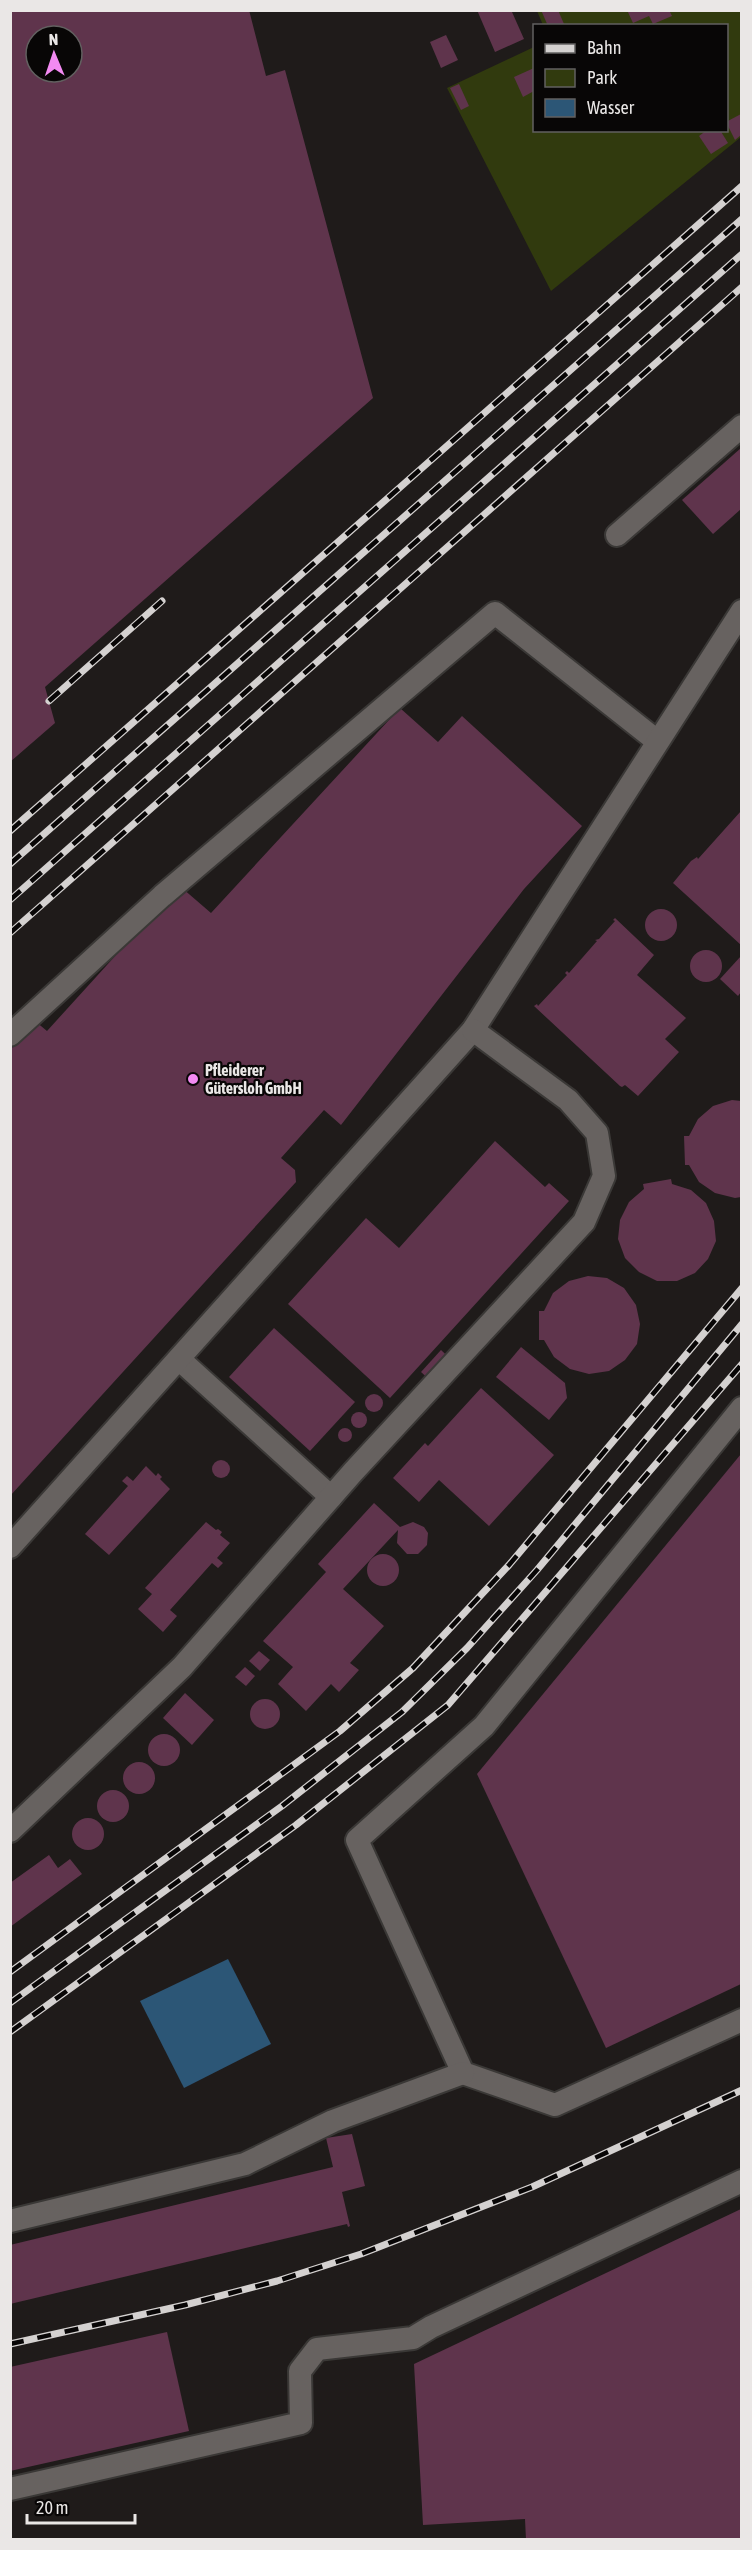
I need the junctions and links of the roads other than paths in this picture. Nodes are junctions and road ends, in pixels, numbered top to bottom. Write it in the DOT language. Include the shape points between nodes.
graph roads {
  1 [pos="741,426"];
  2 [pos="617,535"];
  3 [pos="741,611"];
  4 [pos="657,741"];
  5 [pos="473,1030"];
  6 [pos="10,1035"];
  7 [pos="179,1359"];
  8 [pos="741,1408"];
  9 [pos="331,1497"];
  10 [pos="10,1547"];
  11 [pos="10,1831"];
  12 [pos="741,2020"];
  13 [pos="463,2073"];
  14 [pos="741,2181"];
  15 [pos="10,2221"];
  16 [pos="10,2488"];
  1 -- 2 [label="lane"];
  3 -- 4 [label="lane"];
  4 -- 5 [label="lane"];
  4 -- 6 [label="lane" via="495,613 162,896"];
  5 -- 7 [label="lane"];
  5 -- 9 [label="lane" via="568,1100 597,1133 604,1176 584,1222"];
  7 -- 9 [label="lane"];
  7 -- 10 [label="lane"];
  8 -- 13 [label="lane" via="484,1726 357,1840"];
  9 -- 11 [label="lane" via="182,1668"];
  12 -- 13 [label="lane" via="555,2104"];
  13 -- 15 [label="lane" via="333,2121 245,2164"];
  14 -- 16 [label="lane" via="413,2338 317,2349 300,2371 301,2423"];
}
